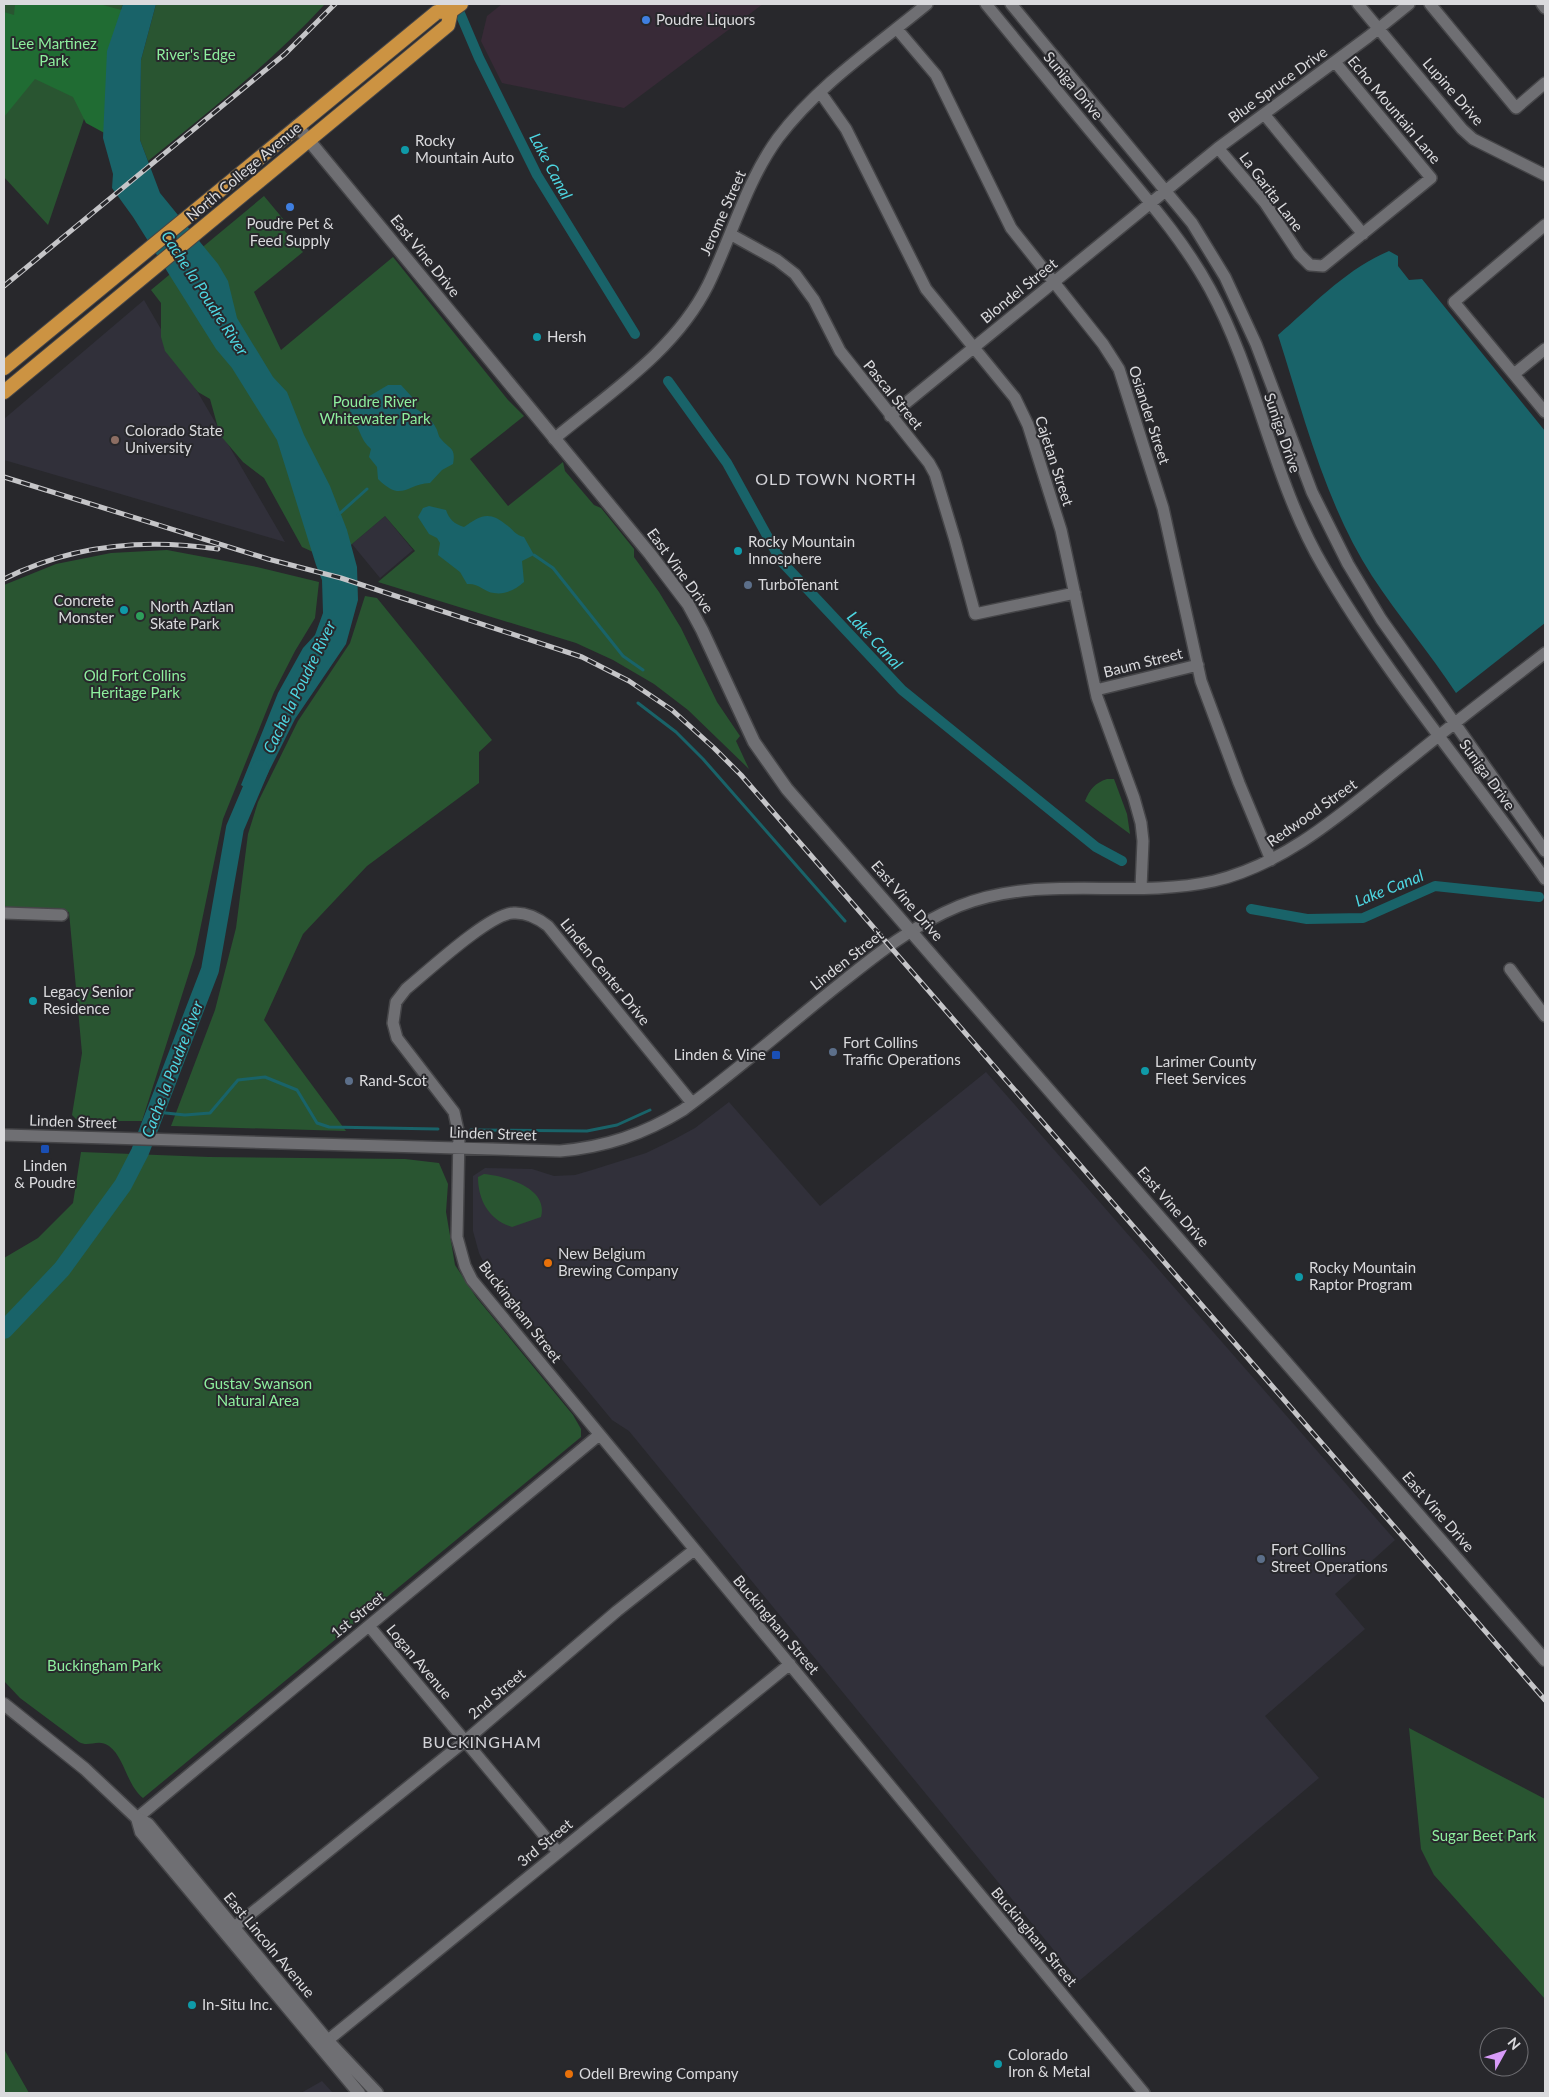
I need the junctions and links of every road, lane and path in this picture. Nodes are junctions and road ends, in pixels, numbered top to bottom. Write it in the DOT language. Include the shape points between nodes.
graph roads {
  1 [pos="927,4"];
  2 [pos="986,4"];
  3 [pos="1011,4"];
  4 [pos="1358,4"];
  5 [pos="1409,4"];
  6 [pos="1430,4"];
  7 [pos="1542,4"];
  8 [pos="456,8"];
  9 [pos="1545,8"];
  10 [pos="1378,28"];
  11 [pos="897,29"];
  12 [pos="1335,62"];
  13 [pos="1545,84"];
  14 [pos="820,92"];
  15 [pos="1264,114"];
  16 [pos="297,126"];
  17 [pos="309,140"];
  18 [pos="1218,148"];
  19 [pos="1545,175"];
  20 [pos="1166,190"];
  21 [pos="1150,203"];
  22 [pos="1545,226"];
  23 [pos="730,234"];
  24 [pos="1363,234"];
  25 [pos="1054,282"];
  26 [pos="973,348"];
  27 [pos="1545,349"];
  28 [pos="4,368"];
  29 [pos="1514,374"];
  30 [pos="4,392"];
  31 [pos="1545,412"];
  32 [pos="890,416"];
  33 [pos="554,439"];
  34 [pos="1075,594"];
  35 [pos="1545,653"];
  36 [pos="1198,666"];
  37 [pos="1096,690"];
  38 [pos="1456,723"];
  39 [pos="1439,735"];
  40 [pos="1545,852"];
  41 [pos="1271,860"];
  42 [pos="1545,880"];
  43 [pos="1141,888"];
  44 [pos="4,913"];
  45 [pos="62,915"];
  46 [pos="912,931"];
  47 [pos="1510,969"];
  48 [pos="1545,1016"];
  49 [pos="692,1103"];
  50 [pos="4,1135"];
  51 [pos="458,1148"];
  52 [pos="599,1435"];
  53 [pos="694,1550"];
  54 [pos="369,1626"];
  55 [pos="1545,1660"];
  56 [pos="790,1664"];
  57 [pos="4,1704"];
  58 [pos="465,1741"];
  59 [pos="137,1818"];
  60 [pos="558,1852"];
  61 [pos="229,1930"];
  62 [pos="324,2043"];
  63 [pos="359,2093"];
  64 [pos="376,2093"];
  65 [pos="1144,2093"];
  1 -- 11 [label="street, Jerome Street"];
  2 -- 21 [label="street, Suniga Drive"];
  3 -- 20 [label="street, Suniga Drive"];
  4 -- 10 [label="street, Lupine Drive"];
  5 -- 10 [label="street, Blue Spruce Drive"];
  6 -- 13 [label="street" via="1516,108"];
  7 -- 9 [label="street"];
  8 -- 16 [label="highway, North College Avenue" via="437,12"];
  8 -- 17 [label="highway, North College Avenue" via="448,25"];
  10 -- 12 [label="street, Blue Spruce Drive"];
  10 -- 19 [label="street, Lupine Drive" via="1473,139"];
  11 -- 14 [label="street, Jerome Street"];
  11 -- 25 [label="street, Osiander Street" via="936,75 1011,228"];
  12 -- 15 [label="street, Blue Spruce Drive"];
  12 -- 24 [label="street, Echo Mountain Lane" via="1431,178"];
  14 -- 23 [label="street, Jerome Street" via="798,114 763,160"];
  14 -- 26 [label="street, Cajetan Street" via="846,129 926,289"];
  15 -- 18 [label="street, Blue Spruce Drive"];
  15 -- 24 [label="street"];
  16 -- 17 [label="main road, East Vine Drive"];
  16 -- 28 [label="highway, North College Avenue"];
  17 -- 30 [label="highway, North College Avenue"];
  17 -- 33 [label="main road, East Vine Drive"];
  18 -- 20 [label="street, Blue Spruce Drive"];
  18 -- 24 [label="street, La Garita Lane" via="1265,203 1310,265 1323,266"];
  20 -- 21 [label="street, Blondel Street"];
  20 -- 38 [label="street, Suniga Drive" via="1192,223 1225,277 1280,403 1312,492 1348,564 1381,619"];
  21 -- 25 [label="street, Blondel Street"];
  21 -- 39 [label="street, Suniga Drive" via="1210,288 1236,347 1292,507 1322,565 1352,614"];
  22 -- 29 [label="street" via="1454,302"];
  23 -- 32 [label="street, Pascal Street" via="795,274 814,300 840,351"];
  23 -- 33 [label="street, Jerome Street" via="707,286 669,341"];
  25 -- 26 [label="street, Blondel Street"];
  25 -- 36 [label="street, Osiander Street" via="1118,368 1162,508"];
  26 -- 32 [label="street, Blondel Street"];
  26 -- 34 [label="street, Cajetan Street" via="1015,398 1023,413 1060,530"];
  27 -- 29 [label="street"];
  29 -- 31 [label="street"];
  32 -- 34 [label="street, Pascal Street" via="935,474 974,614"];
  33 -- 46 [label="main road, East Vine Drive" via="688,604 766,762"];
  34 -- 37 [label="street, Cajetan Street"];
  35 -- 38 [label="street, Redwood Street"];
  36 -- 37 [label="street, Baum Street"];
  36 -- 41 [label="street, Osiander Street" via="1238,783"];
  37 -- 43 [label="street, Cajetan Street" via="1141,823"];
  38 -- 39 [label="street, Redwood Street"];
  38 -- 40 [label="street, Suniga Drive" via="1486,771"];
  39 -- 41 [label="street, Redwood Street" via="1344,811"];
  39 -- 42 [label="street, Suniga Drive"];
  41 -- 43 [label="street, Redwood Street" via="1241,874 1212,881 1162,889"];
  43 -- 46 [label="street, Redwood Street" via="1067,887 1001,892 958,907"];
  44 -- 45 [label="street"];
  46 -- 49 [label="street, Linden Street" via="888,946"];
  46 -- 55 [label="main road, East Vine Drive"];
  47 -- 48 [label="street"];
  49 -- 51 [label="street, Linden Street" via="649,1130 600,1146 560,1151"];
  49 -- 51 [label="street, Linden Center Drive" via="548,926 529,914 513,913 492,921 406,989 396,1002 393,1014 397,1038 454,1112"];
  50 -- 51 [label="street, Linden Street"];
  51 -- 52 [label="street, Buckingham Street" via="457,1237 465,1266 481,1292"];
  52 -- 53 [label="street, Buckingham Street"];
  52 -- 54 [label="street, 1st Street"];
  53 -- 56 [label="street, Buckingham Street"];
  53 -- 58 [label="street, 2nd Street"];
  54 -- 58 [label="street, Logan Avenue"];
  54 -- 59 [label="street, 1st Street"];
  56 -- 60 [label="street, 3rd Street"];
  56 -- 65 [label="street, Buckingham Street"];
  57 -- 59 [label="main road, East Lincoln Avenue" via="85,1769"];
  58 -- 60 [label="street, Logan Avenue"];
  58 -- 61 [label="street, 2nd Street"];
  59 -- 61 [label="main road, East Lincoln Avenue" via="141,1832"];
  60 -- 62 [label="street, 3rd Street"];
  61 -- 62 [label="main road, East Lincoln Avenue"];
  62 -- 63 [label="main road, East Lincoln Avenue"];
  62 -- 64 [label="main road, East Lincoln Avenue"];
}
